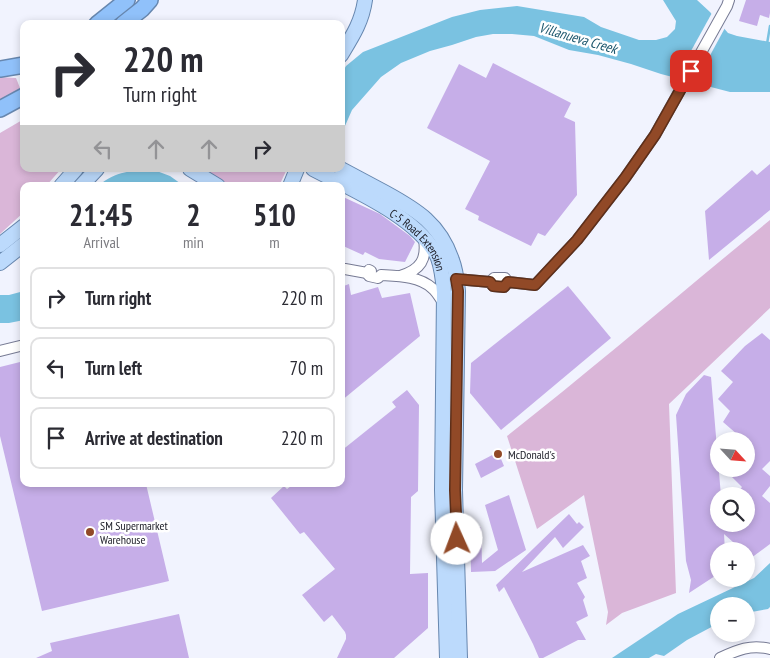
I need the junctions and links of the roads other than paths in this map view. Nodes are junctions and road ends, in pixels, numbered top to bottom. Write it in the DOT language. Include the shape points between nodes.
graph roads {
  1 [pos="127,0"];
  2 [pos="150,0"];
  3 [pos="356,0"];
  4 [pos="365,0"];
  5 [pos="728,3"];
  6 [pos="102,20"];
  7 [pos="128,20"];
  8 [pos="347,40"];
  9 [pos="20,66"];
  10 [pos="0,69"];
  11 [pos="20,98"];
  12 [pos="0,109"];
  13 [pos="73,172"];
  14 [pos="94,172"];
  15 [pos="195,172"];
  16 [pos="320,172"];
  17 [pos="345,172"];
  18 [pos="64,182"];
  19 [pos="85,182"];
  20 [pos="211,182"];
  21 [pos="345,182"];
  22 [pos="345,182"];
  23 [pos="374,194"];
  24 [pos="20,229"];
  25 [pos="424,238"];
  26 [pos="0,245"];
  27 [pos="20,247"];
  28 [pos="0,263"];
  29 [pos="345,269"];
  30 [pos="400,276"];
  31 [pos="456,279"];
  32 [pos="444,304"];
  33 [pos="20,346"];
  34 [pos="0,351"];
  35 [pos="449,490"];
  36 [pos="770,649"];
  37 [pos="447,658"];
  38 [pos="460,658"];
  39 [pos="720,658"];
  1 -- 6 [label="highway"];
  2 -- 7 [label="highway"];
  3 -- 8 [label="main road"];
  4 -- 8 [label="main road" via="361,20"];
  5 -- 31 [label="street" via="655,135 577,240 535,285 508,282 504,287 493,286 490,282"];
  9 -- 10 [label="highway"];
  11 -- 12 [label="highway"];
  13 -- 18 [label="main road"];
  14 -- 19 [label="main road"];
  15 -- 20 [label="main road"];
  16 -- 21 [label="main road, C-5 Road Extension"];
  17 -- 23 [label="main road, C-5 Road Extension"];
  22 -- 23 [label="main road, C-5 Road Extension"];
  23 -- 25 [label="main road, C-5 Road Extension"];
  23 -- 31 [label="main road, C-5 Road Extension" via="413,209 430,223 448,250"];
  24 -- 26 [label="main road"];
  25 -- 30 [label="street" via="425,256 422,261 413,271"];
  25 -- 32 [label="main road, C-5 Road Extension" via="440,265"];
  27 -- 28 [label="main road"];
  29 -- 30 [label="street"];
  30 -- 32 [label="street" via="428,285"];
  31 -- 35 [label="main road, C-5 Road Extension"];
  32 -- 35 [label="main road, C-5 Road Extension"];
  33 -- 34 [label="street"];
  35 -- 37 [label="main road, C-5 Road Extension"];
  35 -- 38 [label="main road, C-5 Road Extension"];
  36 -- 39 [label="street" via="746,647"];
}
